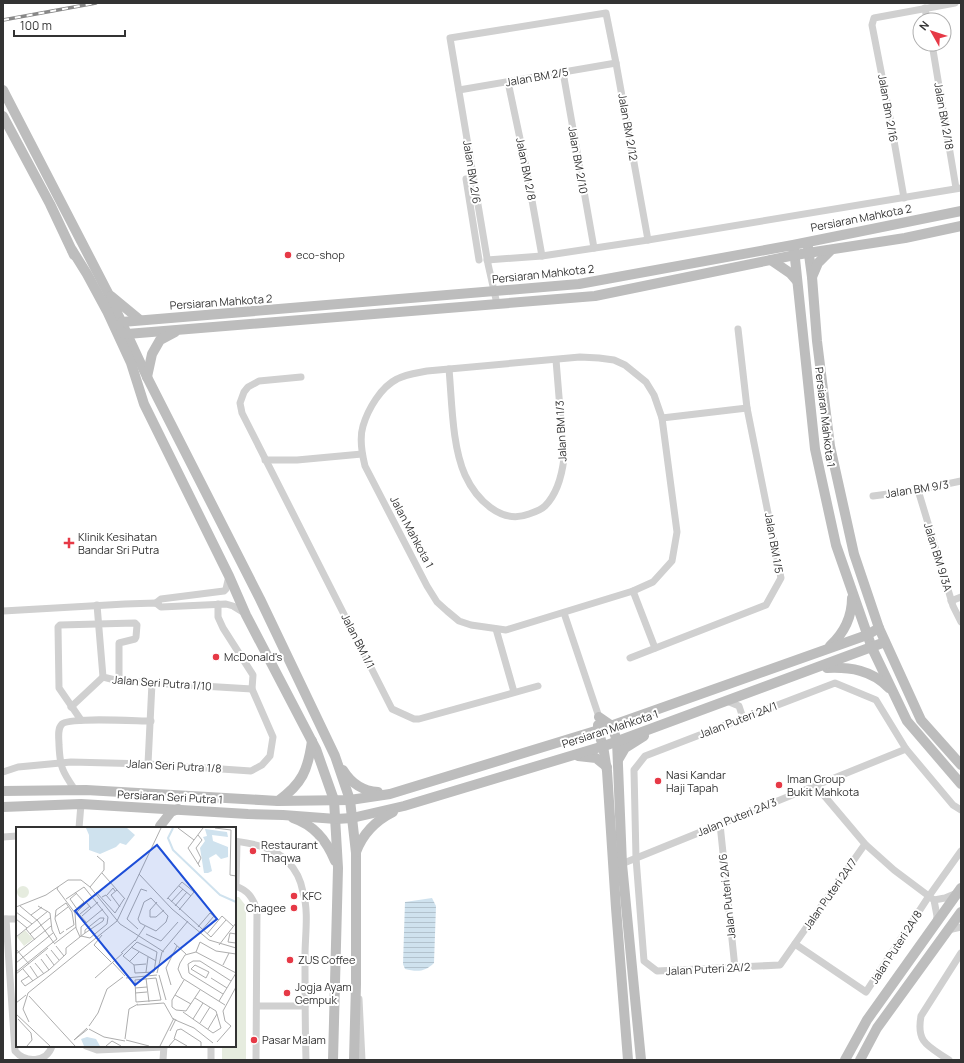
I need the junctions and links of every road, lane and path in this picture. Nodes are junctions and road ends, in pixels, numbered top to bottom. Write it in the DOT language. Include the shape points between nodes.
graph roads {
  1 [pos="955,3"];
  2 [pos="925,8"];
  3 [pos="926,12"];
  4 [pos="450,38"];
  5 [pos="934,52"];
  6 [pos="616,63"];
  7 [pos="563,72"];
  8 [pos="508,82"];
  9 [pos="3,90"];
  10 [pos="459,90"];
  11 [pos="3,116"];
  12 [pos="466,180"];
  13 [pos="959,188"];
  14 [pos="904,198"];
  15 [pos="961,211"];
  16 [pos="961,226"];
  17 [pos="648,240"];
  18 [pos="807,241"];
  19 [pos="793,245"];
  20 [pos="594,248"];
  21 [pos="72,250"];
  22 [pos="830,250"];
  23 [pos="810,254"];
  24 [pos="795,255"];
  25 [pos="542,256"];
  26 [pos="479,260"];
  27 [pos="487,260"];
  28 [pos="770,260"];
  29 [pos="812,277"];
  30 [pos="798,281"];
  31 [pos="495,291"];
  32 [pos="108,293"];
  33 [pos="497,304"];
  34 [pos="140,320"];
  35 [pos="119,326"];
  36 [pos="738,329"];
  37 [pos="180,330"];
  38 [pos="127,334"];
  39 [pos="556,360"];
  40 [pos="449,369"];
  41 [pos="147,377"];
  42 [pos="302,377"];
  43 [pos="138,386"];
  44 [pos="747,408"];
  45 [pos="662,418"];
  46 [pos="362,454"];
  47 [pos="265,460"];
  48 [pos="961,481"];
  49 [pos="918,490"];
  50 [pos="873,496"];
  51 [pos="229,576"];
  52 [pos="633,591"];
  53 [pos="852,592"];
  54 [pos="961,597"];
  55 [pos="951,601"];
  56 [pos="154,603"];
  57 [pos="218,604"];
  58 [pos="97,605"];
  59 [pos="3,611"];
  60 [pos="564,613"];
  61 [pos="246,615"];
  62 [pos="961,622"];
  63 [pos="98,623"];
  64 [pos="496,628"];
  65 [pos="879,628"];
  66 [pos="867,635"];
  67 [pos="885,642"];
  68 [pos="655,648"];
  69 [pos="872,648"];
  70 [pos="828,649"];
  71 [pos="630,658"];
  72 [pos="815,669"];
  73 [pos="103,677"];
  74 [pos="119,681"];
  75 [pos="152,683"];
  76 [pos="538,686"];
  77 [pos="252,689"];
  78 [pos="514,692"];
  79 [pos="753,692"];
  80 [pos="893,692"];
  81 [pos="726,701"];
  82 [pos="738,706"];
  83 [pos="71,707"];
  84 [pos="600,717"];
  85 [pos="743,718"];
  86 [pos="81,720"];
  87 [pos="151,721"];
  88 [pos="612,726"];
  89 [pos="657,726"];
  90 [pos="598,731"];
  91 [pos="312,740"];
  92 [pos="617,741"];
  93 [pos="603,746"];
  94 [pos="906,749"];
  95 [pos="335,756"];
  96 [pos="571,756"];
  97 [pos="618,760"];
  98 [pos="60,764"];
  99 [pos="148,764"];
  100 [pos="961,765"];
  101 [pos="607,767"];
  102 [pos="3,772"];
  103 [pos="961,784"];
  104 [pos="816,786"];
  105 [pos="59,789"];
  106 [pos="75,790"];
  107 [pos="3,791"];
  108 [pos="176,794"];
  109 [pos="390,794"];
  110 [pos="334,800"];
  111 [pos="350,800"];
  112 [pos="278,801"];
  113 [pos="64,804"];
  114 [pos="80,804"];
  115 [pos="404,806"];
  116 [pos="3,807"];
  117 [pos="146,808"];
  118 [pos="161,808"];
  119 [pos="178,809"];
  120 [pos="961,810"];
  121 [pos="283,815"];
  122 [pos="352,818"];
  123 [pos="80,819"];
  124 [pos="336,819"];
  125 [pos="720,824"];
  126 [pos="80,827"];
  127 [pos="160,827"];
  128 [pos="16,836"];
  129 [pos="3,837"];
  130 [pos="236,842"];
  131 [pos="865,844"];
  132 [pos="961,851"];
  133 [pos="356,853"];
  134 [pos="636,858"];
  135 [pos="618,865"];
  136 [pos="338,868"];
  137 [pos="236,886"];
  138 [pos="959,891"];
  139 [pos="932,898"];
  140 [pos="961,912"];
  141 [pos="4,919"];
  142 [pos="16,919"];
  143 [pos="936,923"];
  144 [pos="961,927"];
  145 [pos="948,930"];
  146 [pos="795,944"];
  147 [pos="961,953"];
  148 [pos="735,968"];
  149 [pos="356,984"];
  150 [pos="256,1006"];
  151 [pos="305,1006"];
  152 [pos="89,1047"];
  153 [pos="164,1047"];
  154 [pos="211,1047"];
  155 [pos="52,1053"];
  156 [pos="163,1060"];
  157 [pos="211,1060"];
  158 [pos="256,1060"];
  159 [pos="306,1060"];
  160 [pos="333,1060"];
  161 [pos="354,1060"];
  162 [pos="362,1060"];
  163 [pos="628,1060"];
  164 [pos="641,1060"];
  165 [pos="845,1060"];
  166 [pos="860,1060"];
  167 [pos="949,1060"];
  1 -- 2 [label="street"];
  2 -- 3 [label="street"];
  2 -- 14 [label="street, Jalan Bm 2/16" via="874,18 872,25"];
  4 -- 6 [label="street, Jalan BM 2/12" via="606,13"];
  4 -- 10 [label="street, Jalan BM 2/6"];
  5 -- 13 [label="street, Jalan BM 2/18"];
  6 -- 7 [label="street, Jalan BM 2/5"];
  6 -- 17 [label="street, Jalan BM 2/12"];
  7 -- 8 [label="street, Jalan BM 2/5"];
  7 -- 20 [label="street, Jalan BM 2/10"];
  8 -- 10 [label="street, Jalan BM 2/5"];
  8 -- 25 [label="street, Jalan BM 2/8"];
  9 -- 32 [label="main road"];
  10 -- 27 [label="street, Jalan BM 2/6"];
  11 -- 21 [label="main road"];
  12 -- 26 [label="street"];
  13 -- 14 [label="street"];
  14 -- 17 [label="street"];
  15 -- 18 [label="main road, Persiaran Mahkota 2"];
  16 -- 22 [label="main road"];
  17 -- 20 [label="street"];
  18 -- 19 [label="main road, Persiaran Mahkota 2"];
  18 -- 23 [label="main road, Persiaran Mahkota 1"];
  19 -- 24 [label="main road, Persiaran Mahkota 1"];
  19 -- 31 [label="main road, Persiaran Mahkota 2" via="579,284"];
  20 -- 25 [label="street"];
  21 -- 35 [label="main road"];
  21 -- 43 [label="main road"];
  22 -- 23 [label="main road"];
  22 -- 29 [label="main road" via="818,263"];
  23 -- 24 [label="main road"];
  23 -- 29 [label="main road, Persiaran Mahkota 1"];
  24 -- 28 [label="main road"];
  24 -- 30 [label="main road, Persiaran Mahkota 1"];
  25 -- 27 [label="street"];
  27 -- 31 [label="street, Jalan BM 2/6"];
  28 -- 30 [label="main road"];
  28 -- 33 [label="main road" via="595,296"];
  29 -- 65 [label="main road, Persiaran Mahkota 1" via="830,446 854,554"];
  30 -- 53 [label="main road, Persiaran Mahkota 1" via="815,450 836,545"];
  31 -- 33 [label="street, Jalan BM 2/6"];
  31 -- 34 [label="main road, Persiaran Mahkota 2"];
  32 -- 34 [label="main road"];
  32 -- 35 [label="main road"];
  33 -- 37 [label="main road"];
  34 -- 35 [label="main road, Persiaran Mahkota 2"];
  35 -- 38 [label="main road"];
  35 -- 43 [label="main road"];
  36 -- 44 [label="street, Jalan BM 1/5"];
  37 -- 38 [label="main road"];
  37 -- 41 [label="main road" via="160,340 152,354"];
  38 -- 41 [label="main road"];
  39 -- 40 [label="street, Jalan Mahkota 1"];
  39 -- 40 [label="street, Jalan BM 1/3" via="564,458 562,472 558,485 545,506 526,516 517,517 493,510 477,494 465,475 458,452"];
  39 -- 45 [label="street, Jalan Mahkota 1" via="599,358 625,365 646,382 654,395"];
  40 -- 46 [label="street, Jalan Mahkota 1" via="410,374 384,389 375,401 363,427"];
  41 -- 95 [label="main road" via="260,599"];
  42 -- 47 [label="street, Jalan BM 1/1" via="259,381 248,387 240,398 242,413"];
  43 -- 51 [label="main road" via="144,404"];
  44 -- 45 [label="street"];
  44 -- 68 [label="street, Jalan BM 1/5" via="781,578 766,605"];
  45 -- 52 [label="street, Jalan Mahkota 1" via="678,532 672,561 653,582"];
  46 -- 47 [label="street"];
  46 -- 64 [label="street, Jalan Mahkota 1" via="372,480 437,602 459,621"];
  47 -- 78 [label="street, Jalan BM 1/1" via="392,709 419,719"];
  48 -- 49 [label="street, Jalan BM 9/3"];
  49 -- 50 [label="street, Jalan BM 9/3"];
  49 -- 55 [label="street, Jalan BM 9/3A"];
  51 -- 56 [label="street" via="224,591 161,598"];
  51 -- 61 [label="main road"];
  52 -- 60 [label="street, Jalan Mahkota 1"];
  52 -- 68 [label="street"];
  53 -- 66 [label="main road, Persiaran Mahkota 1"];
  53 -- 70 [label="main road" via="852,609 847,623"];
  54 -- 55 [label="street"];
  55 -- 62 [label="street, Jalan BM 9/3A"];
  56 -- 57 [label="street" via="161,607"];
  56 -- 58 [label="street"];
  57 -- 61 [label="street" via="233,606"];
  57 -- 77 [label="street, Jalan Seri Putra 1/8" via="218,617 222,628 253,675"];
  58 -- 59 [label="street"];
  58 -- 63 [label="street, Jalan Seri Putra 1/10"];
  60 -- 64 [label="street, Jalan Mahkota 1" via="506,630"];
  60 -- 84 [label="street"];
  61 -- 91 [label="main road"];
  63 -- 73 [label="street, Jalan Seri Putra 1/10"];
  63 -- 74 [label="street" via="137,625 135,639 119,643"];
  63 -- 83 [label="street" via="58,627 58,683"];
  64 -- 78 [label="street"];
  65 -- 66 [label="main road, Persiaran Mahkota 1"];
  65 -- 67 [label="main road, Persiaran Mahkota 1"];
  66 -- 69 [label="main road, Persiaran Mahkota 1"];
  66 -- 70 [label="main road, Persiaran Mahkota 1"];
  67 -- 69 [label="main road, Persiaran Mahkota 1"];
  67 -- 100 [label="main road, Persiaran Mahkota 1" via="922,720"];
  68 -- 71 [label="street, Jalan BM 1/5"];
  69 -- 72 [label="main road, Persiaran Mahkota 1"];
  69 -- 80 [label="main road, Persiaran Mahkota 1"];
  70 -- 88 [label="main road, Persiaran Mahkota 1"];
  72 -- 79 [label="main road, Persiaran Mahkota 1"];
  72 -- 80 [label="main road" via="857,669 881,680"];
  73 -- 74 [label="street, Jalan Seri Putra 1/10"];
  73 -- 83 [label="street"];
  74 -- 75 [label="street, Jalan Seri Putra 1/10"];
  75 -- 77 [label="street, Jalan Seri Putra 1/10"];
  75 -- 87 [label="street"];
  76 -- 78 [label="street, Jalan BM 1/1"];
  77 -- 99 [label="street, Jalan Seri Putra 1/8" via="272,737 270,756 262,766 251,770"];
  79 -- 81 [label="main road, Persiaran Mahkota 1"];
  79 -- 82 [label="street"];
  80 -- 103 [label="main road, Persiaran Mahkota 1" via="907,721"];
  81 -- 82 [label="street"];
  81 -- 89 [label="main road, Persiaran Mahkota 1"];
  82 -- 85 [label="street"];
  83 -- 86 [label="street"];
  84 -- 88 [label="main road"];
  84 -- 90 [label="main road"];
  85 -- 94 [label="street, Jalan Puteri 2A/1" via="835,683 876,700"];
  85 -- 134 [label="street, Jalan Puteri 2A/1" via="645,756 634,770"];
  86 -- 87 [label="street"];
  86 -- 98 [label="street" via="66,721 59,729"];
  87 -- 99 [label="street"];
  88 -- 90 [label="main road, Persiaran Mahkota 1"];
  88 -- 92 [label="main road"];
  89 -- 92 [label="main road, Persiaran Mahkota 1"];
  89 -- 97 [label="main road" via="625,748"];
  90 -- 93 [label="main road"];
  90 -- 109 [label="main road, Persiaran Mahkota 1"];
  91 -- 110 [label="main road"];
  91 -- 112 [label="main road" via="308,766 302,778 295,788"];
  92 -- 93 [label="main road, Persiaran Mahkota 1"];
  92 -- 97 [label="main road"];
  93 -- 96 [label="main road, Persiaran Mahkota 1"];
  93 -- 101 [label="main road"];
  94 -- 104 [label="street, Jalan Puteri 2A/3"];
  94 -- 120 [label="street" via="953,805"];
  95 -- 109 [label="main road" via="351,781 369,791"];
  95 -- 111 [label="main road"];
  96 -- 101 [label="main road" via="596,758"];
  96 -- 115 [label="main road, Persiaran Mahkota 1"];
  97 -- 135 [label="main road"];
  98 -- 99 [label="street, Jalan Seri Putra 1/8"];
  98 -- 102 [label="street, Jalan Seri Putra 1/8" via="18,767"];
  98 -- 106 [label="street"];
  101 -- 135 [label="main road"];
  104 -- 125 [label="street, Jalan Puteri 2A/3"];
  104 -- 131 [label="street"];
  105 -- 106 [label="main road, Persiaran Seri Putra 1"];
  105 -- 107 [label="main road, Persiaran Seri Putra 1"];
  105 -- 114 [label="main road" via="70,794"];
  106 -- 108 [label="main road, Persiaran Seri Putra 1"];
  108 -- 112 [label="main road, Persiaran Seri Putra 1"];
  108 -- 118 [label="main road"];
  109 -- 111 [label="main road, Persiaran Mahkota 1"];
  110 -- 111 [label="main road, Persiaran Mahkota 1"];
  110 -- 112 [label="main road, Persiaran Seri Putra 1"];
  110 -- 124 [label="main road"];
  111 -- 122 [label="main road"];
  113 -- 114 [label="main road, Persiaran Seri Putra 1"];
  113 -- 116 [label="main road, Persiaran Seri Putra 1"];
  113 -- 123 [label="street" via="73,809"];
  114 -- 117 [label="main road, Persiaran Seri Putra 1"];
  114 -- 123 [label="street"];
  115 -- 122 [label="main road, Persiaran Mahkota 1"];
  115 -- 133 [label="main road" via="369,829"];
  117 -- 118 [label="main road, Persiaran Seri Putra 1"];
  117 -- 127 [label="main road" via="154,815"];
  118 -- 119 [label="main road, Persiaran Seri Putra 1"];
  118 -- 127 [label="street"];
  119 -- 121 [label="main road, Persiaran Seri Putra 1"];
  119 -- 127 [label="main road" via="171,812"];
  121 -- 124 [label="main road, Persiaran Seri Putra 1"];
  121 -- 136 [label="main road" via="300,820 324,839"];
  122 -- 124 [label="main road, Persiaran Mahkota 1"];
  122 -- 133 [label="main road"];
  123 -- 126 [label="street"];
  124 -- 136 [label="main road"];
  125 -- 134 [label="street, Jalan Puteri 2A/3"];
  125 -- 148 [label="street, Jalan Puteri 2A/6"];
  128 -- 129 [label="street"];
  130 -- 151 [label="street" via="260,845 275,852 288,862 298,876 304,893 306,911"];
  131 -- 139 [label="street" via="894,870"];
  131 -- 146 [label="street, Jalan Puteri 2A/7"];
  132 -- 139 [label="street, Jalan Puteri 2A/8"];
  133 -- 149 [label="main road"];
  134 -- 135 [label="street, Jalan Puteri 2A/3"];
  134 -- 148 [label="street, Jalan Puteri 2A/2" via="644,961 657,971"];
  135 -- 163 [label="main road"];
  135 -- 164 [label="main road"];
  136 -- 160 [label="main road"];
  137 -- 150 [label="street" via="250,894 257,910"];
  138 -- 139 [label="street" via="945,898"];
  138 -- 143 [label="main road"];
  139 -- 143 [label="street" via="937,916"];
  139 -- 146 [label="street, Jalan Puteri 2A/8" via="866,992"];
  140 -- 145 [label="main road"];
  141 -- 142 [label="street"];
  141 -- 155 [label="street" via="15,1051 24,1060 39,1060"];
  143 -- 165 [label="main road" via="867,1020"];
  144 -- 145 [label="street"];
  145 -- 166 [label="main road" via="877,1028"];
  146 -- 148 [label="street, Jalan Puteri 2A/2" via="780,965"];
  147 -- 167 [label="street" via="921,1016 919,1025 920,1036 925,1044"];
  149 -- 161 [label="main road"];
  149 -- 162 [label="street" via="360,1005"];
  150 -- 151 [label="street"];
  150 -- 158 [label="street"];
  151 -- 159 [label="street"];
  152 -- 153 [label="street" via="97,1050"];
  153 -- 156 [label="street"];
  154 -- 157 [label="street"];
}
